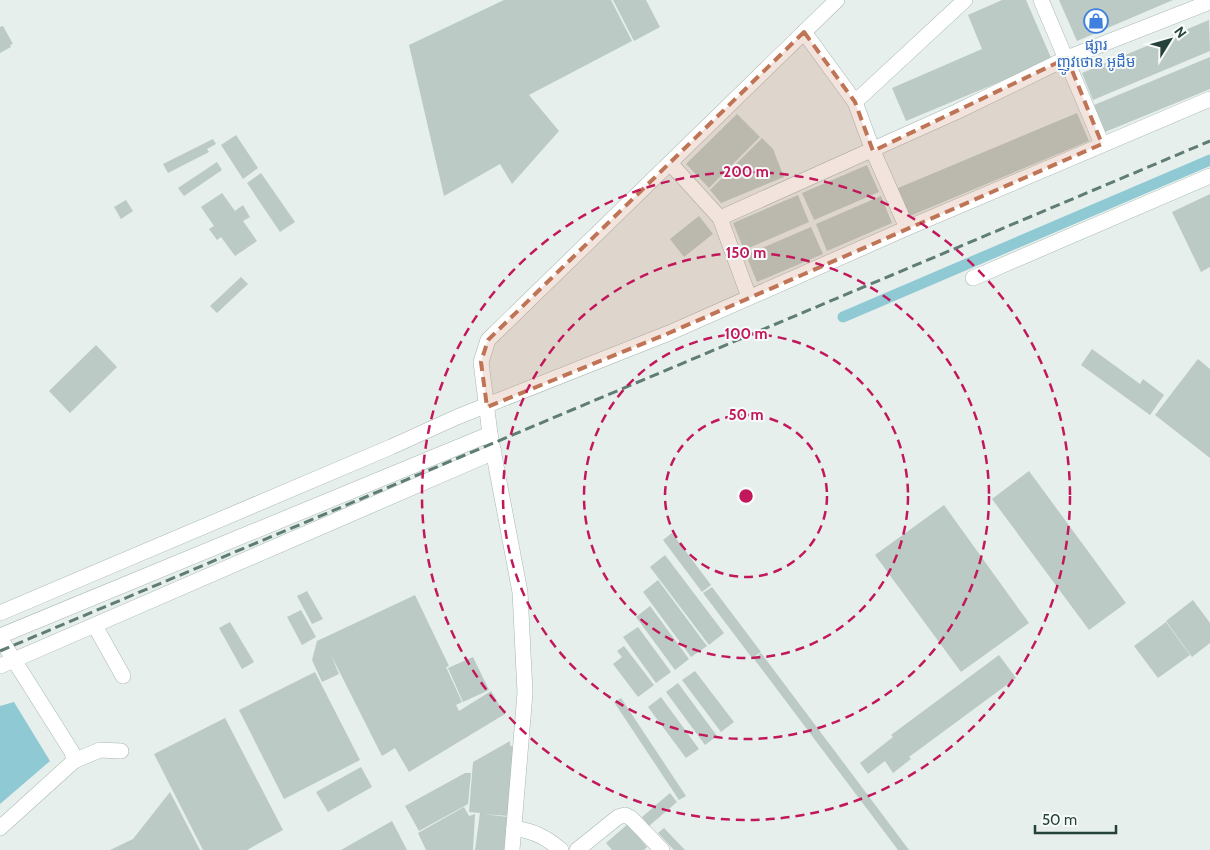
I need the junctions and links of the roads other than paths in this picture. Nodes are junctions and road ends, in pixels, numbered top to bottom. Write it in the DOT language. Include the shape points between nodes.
graph roads {
  1 [pos="837,0"];
  2 [pos="965,0"];
  3 [pos="1041,0"];
  4 [pos="1210,2"];
  5 [pos="804,32"];
  6 [pos="1067,58"];
  7 [pos="1210,99"];
  8 [pos="855,102"];
  9 [pos="1102,144"];
  10 [pos="873,151"];
  11 [pos="670,163"];
  12 [pos="1210,176"];
  13 [pos="720,218"];
  14 [pos="907,228"];
  15 [pos="972,278"];
  16 [pos="749,297"];
  17 [pos="487,407"];
  18 [pos="490,434"];
  19 [pos="494,452"];
  20 [pos="0,614"];
  21 [pos="95,626"];
  22 [pos="0,637"];
  23 [pos="6,663"];
  24 [pos="123,676"];
  25 [pos="121,752"];
  26 [pos="74,761"];
  27 [pos="0,828"];
  28 [pos="514,828"];
  29 [pos="512,850"];
  30 [pos="561,850"];
  31 [pos="577,850"];
  32 [pos="662,850"];
  1 -- 5 [label="street"];
  2 -- 8 [label="street"];
  3 -- 6 [label="street"];
  4 -- 6 [label="street"];
  5 -- 8 [label="street"];
  5 -- 11 [label="street"];
  6 -- 9 [label="street"];
  6 -- 10 [label="street"];
  7 -- 9 [label="street"];
  8 -- 10 [label="street"];
  9 -- 14 [label="street"];
  10 -- 13 [label="street"];
  10 -- 14 [label="street"];
  11 -- 13 [label="street"];
  11 -- 17 [label="street" via="488,340 481,362"];
  12 -- 15 [label="street"];
  13 -- 16 [label="street"];
  14 -- 16 [label="street"];
  16 -- 17 [label="street"];
  17 -- 18 [label="street"];
  17 -- 20 [label="street" via="457,417"];
  18 -- 19 [label="street"];
  18 -- 22 [label="street"];
  19 -- 21 [label="street"];
  19 -- 28 [label="street" via="520,592 522,620 525,716"];
  21 -- 23 [label="street"];
  21 -- 24 [label="street"];
  22 -- 23 [label="street"];
  23 -- 26 [label="street" via="72,752"];
  25 -- 26 [label="street" via="100,750"];
  26 -- 27 [label="street"];
  28 -- 29 [label="street"];
  28 -- 30 [label="street" via="547,838"];
  31 -- 32 [label="street" via="618,817 625,815"];
}
